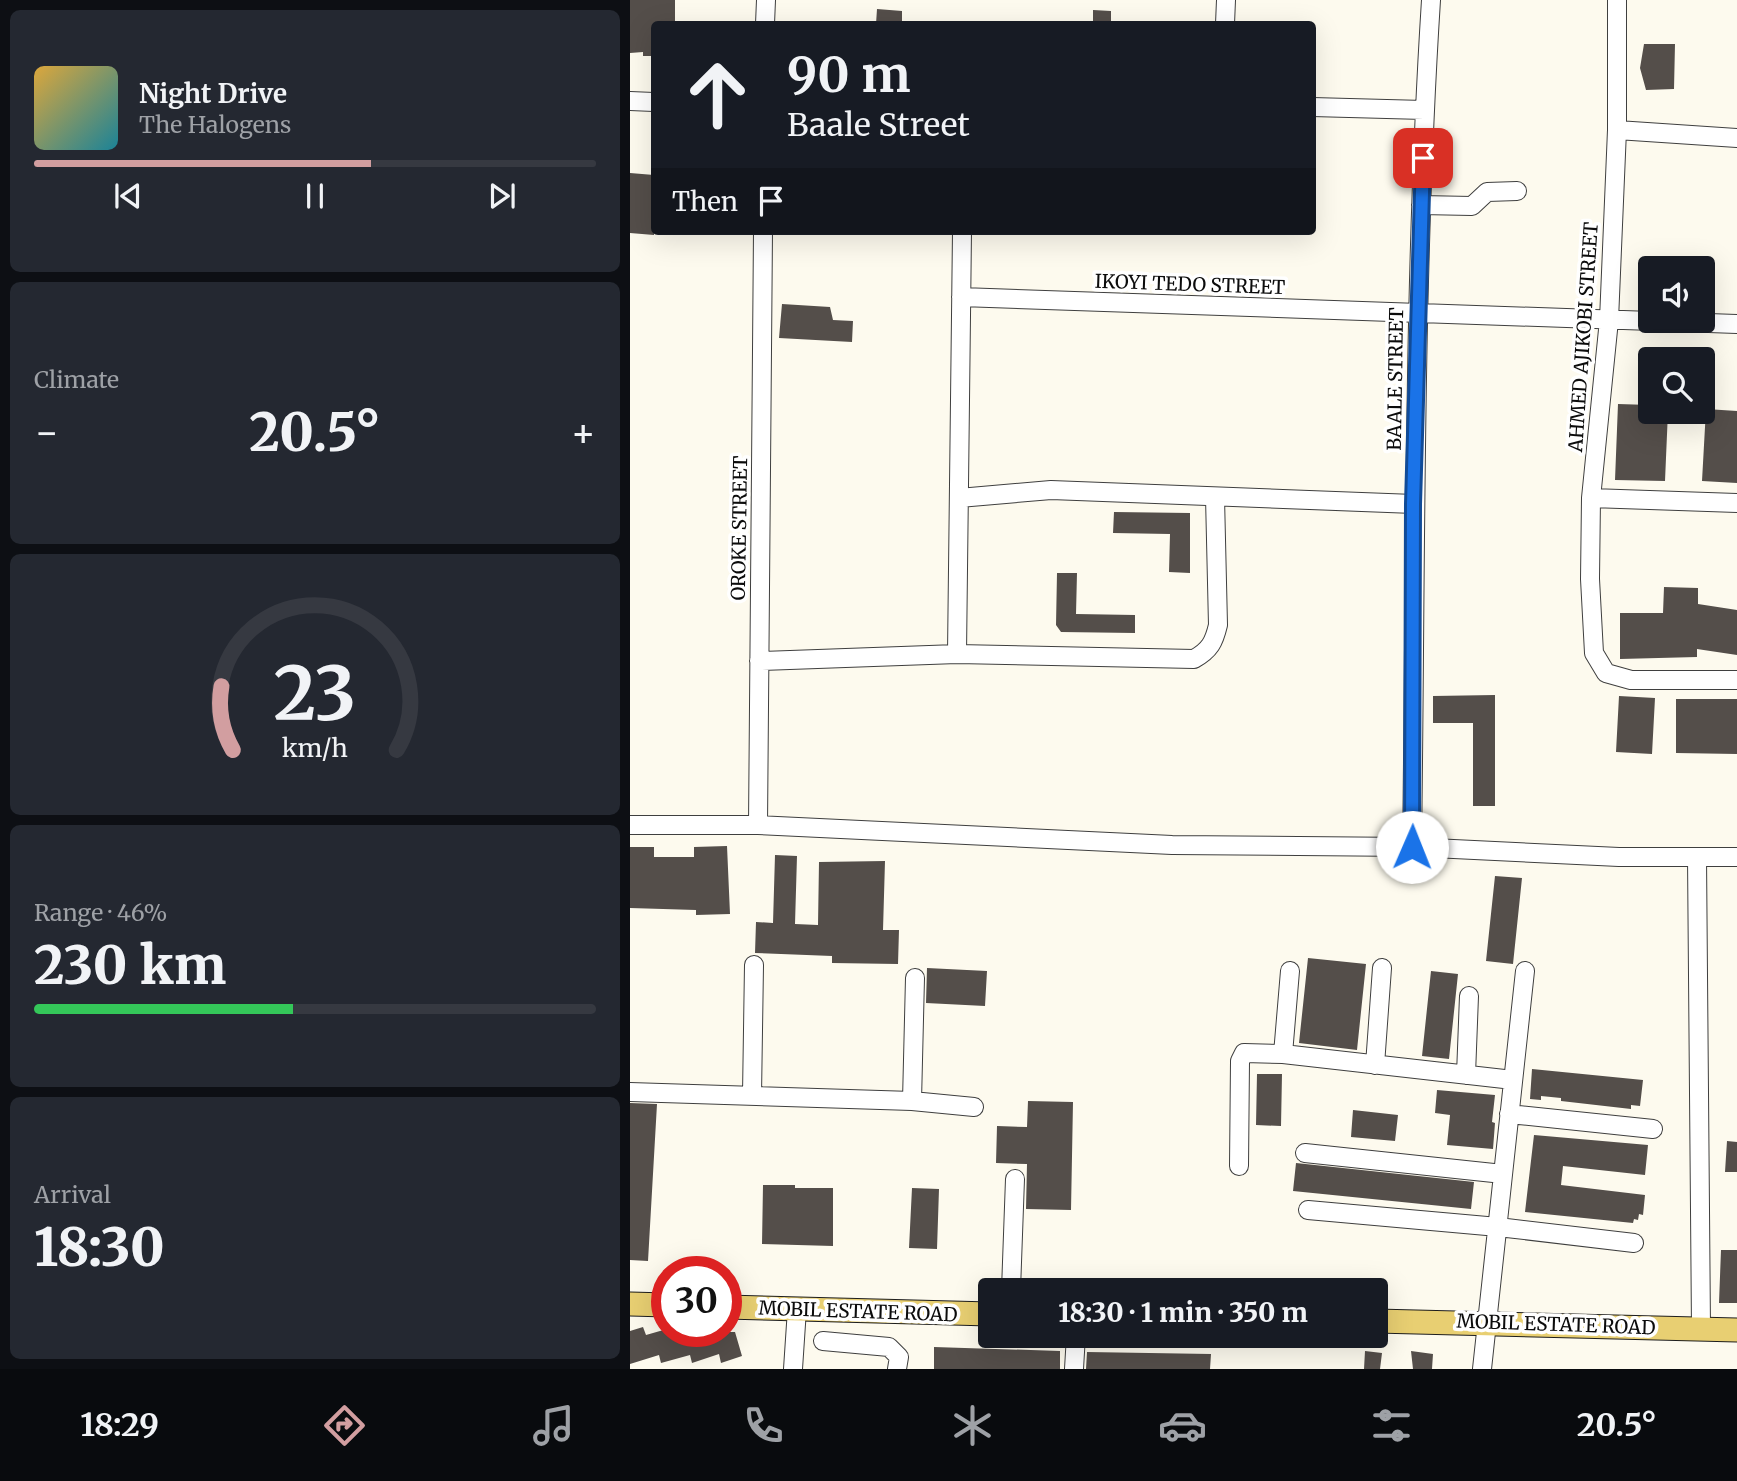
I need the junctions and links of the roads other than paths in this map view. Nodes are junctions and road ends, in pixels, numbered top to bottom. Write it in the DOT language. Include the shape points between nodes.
graph roads {
  1 [pos="766,0"];
  2 [pos="1226,0"];
  3 [pos="1431,0"];
  4 [pos="1617,0"];
  5 [pos="765,21"];
  6 [pos="1225,21"];
  7 [pos="630,102"];
  8 [pos="651,102"];
  9 [pos="1316,107"];
  10 [pos="1424,110"];
  11 [pos="1617,130"];
  12 [pos="1737,138"];
  13 [pos="1517,191"];
  14 [pos="1421,205"];
  15 [pos="763,235"];
  16 [pos="962,235"];
  17 [pos="961,297"];
  18 [pos="1417,314"];
  19 [pos="1609,320"];
  20 [pos="1737,324"];
  21 [pos="1215,497"];
  22 [pos="959,498"];
  23 [pos="1591,498"];
  24 [pos="1737,503"];
  25 [pos="1413,504"];
  26 [pos="957,654"];
  27 [pos="759,661"];
  28 [pos="1737,680"];
  29 [pos="630,825"];
  30 [pos="758,825"];
  31 [pos="1412,847"];
  32 [pos="1697,857"];
  33 [pos="1737,857"];
  34 [pos="754,965"];
  35 [pos="1382,968"];
  36 [pos="1290,971"];
  37 [pos="1525,971"];
  38 [pos="915,978"];
  39 [pos="1469,996"];
  40 [pos="1283,1054"];
  41 [pos="1375,1065"];
  42 [pos="1466,1075"];
  43 [pos="1513,1080"];
  44 [pos="630,1092"];
  45 [pos="752,1095"];
  46 [pos="912,1101"];
  47 [pos="974,1107"];
  48 [pos="1509,1114"];
  49 [pos="1653,1129"];
  50 [pos="1305,1153"];
  51 [pos="1239,1166"];
  52 [pos="1503,1174"];
  53 [pos="1015,1179"];
  54 [pos="1308,1210"];
  55 [pos="1498,1227"];
  56 [pos="1634,1243"];
  57 [pos="1011,1278"];
  58 [pos="630,1304"];
  59 [pos="651,1305"];
  60 [pos="742,1307"];
  61 [pos="797,1309"];
  62 [pos="978,1314"];
  63 [pos="1388,1321"];
  64 [pos="1487,1322"];
  65 [pos="1701,1328"];
  66 [pos="1737,1330"];
  67 [pos="824,1341"];
  68 [pos="1075,1348"];
  69 [pos="793,1369"];
  70 [pos="897,1369"];
  71 [pos="1074,1369"];
  72 [pos="1482,1369"];
  1 -- 5 [label="street"];
  2 -- 6 [label="street"];
  3 -- 10 [label="street, BAALE STREET"];
  4 -- 11 [label="street, AHMED AJIKOBI STREET"];
  7 -- 8 [label="street"];
  9 -- 10 [label="street"];
  10 -- 14 [label="street, BAALE STREET"];
  11 -- 12 [label="street"];
  11 -- 19 [label="street, AHMED AJIKOBI STREET"];
  13 -- 14 [label="street" via="1488,192 1472,206"];
  14 -- 18 [label="street, BAALE STREET"];
  15 -- 27 [label="street, OROKE STREET"];
  16 -- 17 [label="street"];
  17 -- 18 [label="street, IKOYI TEDO STREET"];
  17 -- 22 [label="street"];
  18 -- 19 [label="street, IKOYI TEDO STREET"];
  18 -- 25 [label="street, BAALE STREET"];
  19 -- 20 [label="street, IKOYI TEDO STREET"];
  19 -- 23 [label="street, AHMED AJIKOBI STREET"];
  21 -- 22 [label="street" via="1051,491"];
  21 -- 25 [label="street"];
  21 -- 26 [label="street" via="1218,625 1210,649 1204,653 1194,659"];
  22 -- 26 [label="street"];
  23 -- 24 [label="street"];
  23 -- 28 [label="street, AHMED AJIKOBI STREET" via="1594,653 1606,673 1631,680"];
  25 -- 31 [label="street, BAALE STREET"];
  26 -- 27 [label="street"];
  27 -- 30 [label="street, OROKE STREET"];
  29 -- 30 [label="street"];
  30 -- 31 [label="street" via="1172,845"];
  31 -- 32 [label="street"];
  32 -- 33 [label="street"];
  32 -- 65 [label="street"];
  34 -- 45 [label="street"];
  35 -- 41 [label="street"];
  36 -- 40 [label="street"];
  37 -- 43 [label="street"];
  38 -- 46 [label="street"];
  39 -- 42 [label="street"];
  40 -- 41 [label="street"];
  40 -- 51 [label="street" via="1244,1053 1240,1061"];
  41 -- 42 [label="street"];
  42 -- 43 [label="street"];
  43 -- 48 [label="street"];
  44 -- 45 [label="street"];
  45 -- 46 [label="street"];
  46 -- 47 [label="street"];
  48 -- 49 [label="street"];
  48 -- 52 [label="street"];
  50 -- 52 [label="street"];
  52 -- 55 [label="street"];
  53 -- 57 [label="street"];
  54 -- 55 [label="street"];
  55 -- 56 [label="street"];
  55 -- 64 [label="street"];
  58 -- 59 [label="main road"];
  60 -- 61 [label="main road, MOBIL ESTATE ROAD"];
  61 -- 62 [label="main road, MOBIL ESTATE ROAD"];
  61 -- 69 [label="street"];
  63 -- 64 [label="main road, MOBIL ESTATE ROAD"];
  64 -- 65 [label="main road, MOBIL ESTATE ROAD"];
  64 -- 72 [label="street"];
  65 -- 66 [label="main road, MOBIL ESTATE ROAD"];
  67 -- 70 [label="street" via="889,1347 899,1357"];
  68 -- 71 [label="street"];
}
